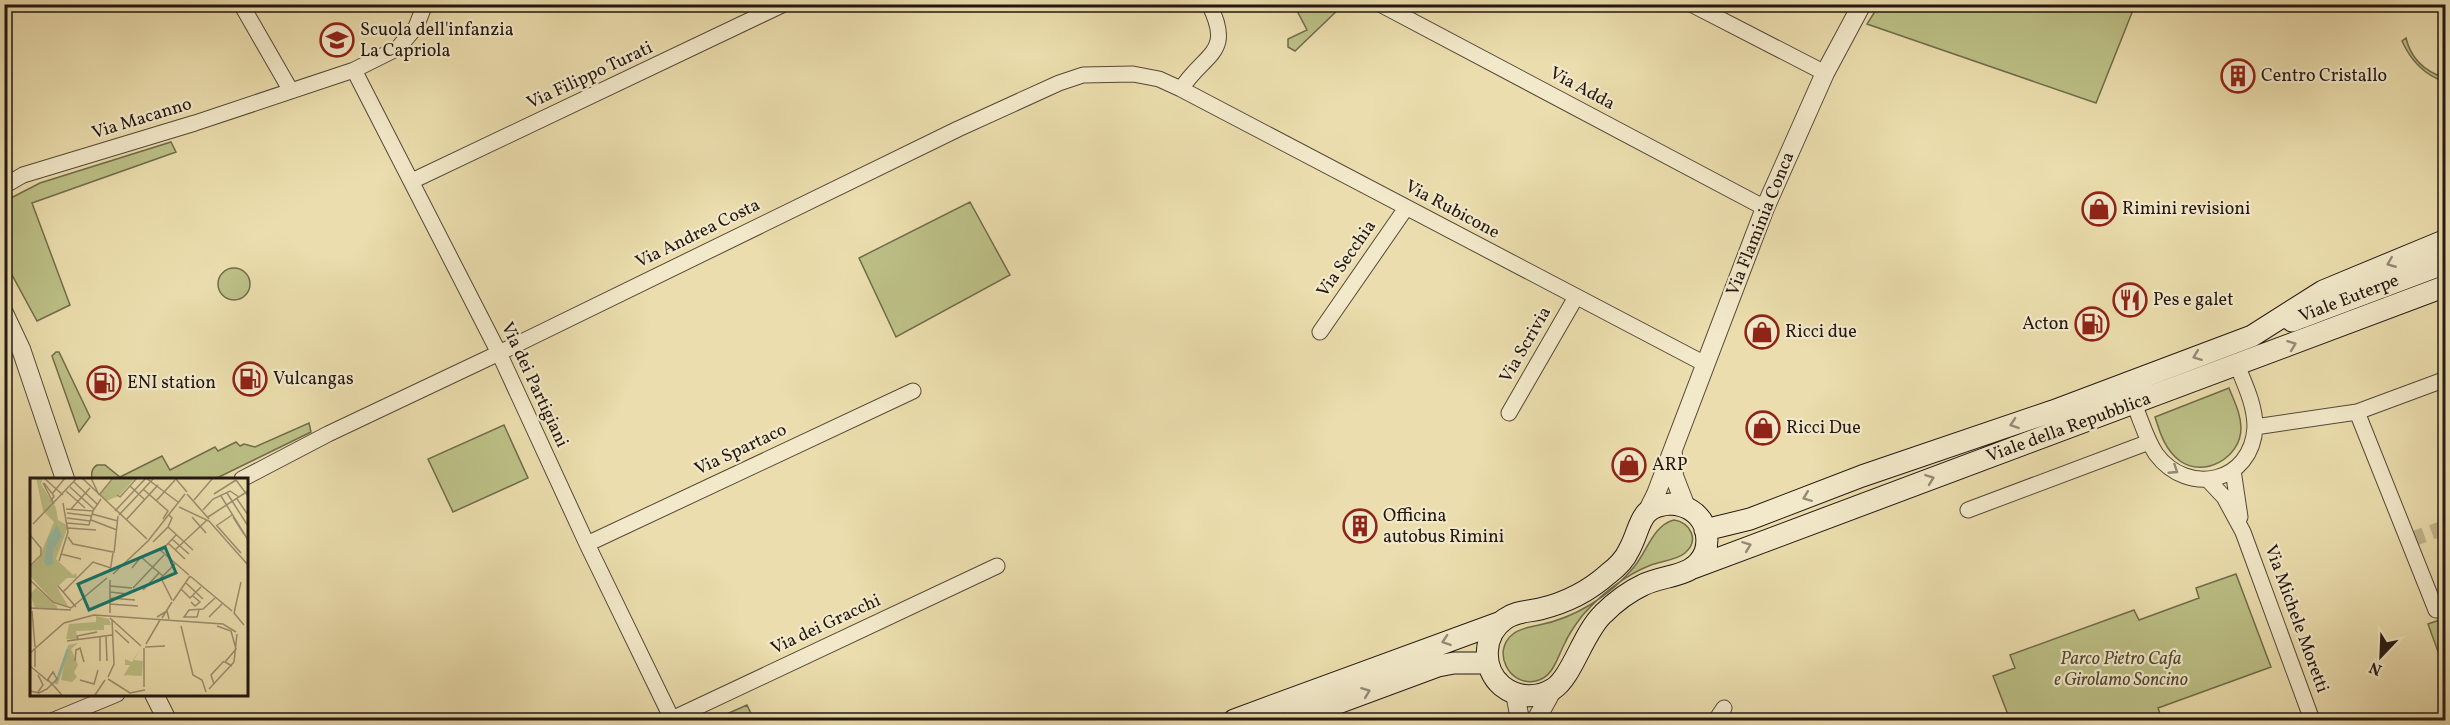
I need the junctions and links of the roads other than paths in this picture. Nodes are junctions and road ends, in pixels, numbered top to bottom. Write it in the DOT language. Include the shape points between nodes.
graph roads {
  1 [pos="242,4"];
  2 [pos="425,4"];
  3 [pos="784,4"];
  4 [pos="1209,4"];
  5 [pos="1380,4"];
  6 [pos="1691,4"];
  7 [pos="1862,4"];
  8 [pos="354,70"];
  9 [pos="1825,73"];
  10 [pos="1181,89"];
  11 [pos="291,91"];
  12 [pos="412,181"];
  13 [pos="4,186"];
  14 [pos="1406,208"];
  15 [pos="1765,208"];
  16 [pos="2445,240"];
  17 [pos="2445,263"];
  18 [pos="2445,286"];
  19 [pos="1576,297"];
  20 [pos="4,313"];
  21 [pos="1320,332"];
  22 [pos="2252,336"];
  23 [pos="499,353"];
  24 [pos="1705,364"];
  25 [pos="2237,365"];
  26 [pos="2445,379"];
  27 [pos="912,391"];
  28 [pos="2134,404"];
  29 [pos="2357,412"];
  30 [pos="1509,413"];
  31 [pos="2254,427"];
  32 [pos="2149,442"];
  33 [pos="1672,449"];
  34 [pos="2233,470"];
  35 [pos="65,478"];
  36 [pos="244,478"];
  37 [pos="2208,480"];
  38 [pos="1686,507"];
  39 [pos="1968,510"];
  40 [pos="1646,514"];
  41 [pos="1705,530"];
  42 [pos="2243,532"];
  43 [pos="586,544"];
  44 [pos="997,566"];
  45 [pos="1693,568"];
  46 [pos="2436,610"];
  47 [pos="1502,622"];
  48 [pos="1488,663"];
  49 [pos="1553,689"];
  50 [pos="1515,693"];
  51 [pos="112,695"];
  52 [pos="155,695"];
  53 [pos="169,695"];
  54 [pos="1329,695"];
  55 [pos="672,719"];
  56 [pos="54,720"];
  57 [pos="167,720"];
  58 [pos="180,720"];
  59 [pos="1234,720"];
  60 [pos="1292,720"];
  61 [pos="1520,720"];
  62 [pos="1536,720"];
  63 [pos="2312,720"];
  1 -- 11 [label="street"];
  2 -- 8 [label="street, Via Macanno" via="416,27 398,48"];
  3 -- 12 [label="street, Via Filippo Turati"];
  4 -- 10 [label="street" via="1220,38"];
  5 -- 15 [label="street, Via Adda"];
  6 -- 9 [label="street"];
  7 -- 9 [label="street, Via Flaminia Conca"];
  8 -- 11 [label="street, Via Macanno"];
  8 -- 12 [label="street, Via dei Partigiani"];
  9 -- 15 [label="street, Via Flaminia Conca"];
  10 -- 14 [label="street, Via Rubicone"];
  10 -- 23 [label="street, Via Andrea Costa" via="1160,79 1133,74 1083,75 1059,83"];
  11 -- 13 [label="street, Via Macanno" via="23,175"];
  12 -- 23 [label="street, Via dei Partigiani"];
  14 -- 19 [label="street, Via Rubicone"];
  14 -- 21 [label="street, Via Secchia"];
  15 -- 24 [label="street, Via Flaminia Conca"];
  16 -- 22 [label="main road, Viale della Repubblica, one-way" via="2323,291"];
  17 -- 22 [label="main road, Viale Euterpe"];
  25 -- 18 [label="main road, Viale della Repubblica, one-way"];
  19 -- 24 [label="street, Via Rubicone"];
  19 -- 30 [label="street, Via Scrivia"];
  20 -- 35 [label="street" via="21,349"];
  22 -- 41 [label="main road, Viale della Repubblica, one-way" via="1750,519"];
  23 -- 36 [label="street, Via Andrea Costa"];
  23 -- 43 [label="street, Via dei Partigiani"];
  24 -- 33 [label="street, Via Flaminia Conca"];
  25 -- 28 [label="main road, Viale della Repubblica"];
  25 -- 31 [label="street" via="2252,405"];
  26 -- 29 [label="street"];
  27 -- 43 [label="street, Via Spartaco"];
  28 -- 32 [label="street"];
  45 -- 28 [label="main road, Viale della Repubblica, one-way"];
  29 -- 31 [label="street"];
  29 -- 46 [label="street"];
  31 -- 34 [label="street" via="2246,453"];
  32 -- 37 [label="street, one-way" via="2173,471"];
  32 -- 39 [label="street"];
  33 -- 38 [label="street, Via Flaminia Conca" via="1674,476"];
  33 -- 40 [label="street, Via Flaminia Conca"];
  34 -- 37 [label="street"];
  34 -- 42 [label="street, Via Michele Moretti"];
  37 -- 42 [label="street, Via Michele Moretti" via="2224,497"];
  38 -- 40 [label="main road" via="1663,504"];
  38 -- 41 [label="main road" via="1696,514"];
  40 -- 47 [label="main road" via="1630,548 1609,573 1576,596 1512,615"];
  41 -- 45 [label="main road" via="1705,552"];
  42 -- 63 [label="street, Via Michele Moretti"];
  43 -- 55 [label="street, Via dei Partigiani"];
  44 -- 55 [label="street, Via dei Gracchi"];
  45 -- 49 [label="main road, Viale della Repubblica" via="1642,585 1602,614 1565,678"];
  47 -- 48 [label="main road" via="1489,642"];
  47 -- 54 [label="main road, one-way"];
  48 -- 50 [label="main road" via="1497,680"];
  54 -- 48 [label="main road, one-way" via="1438,666"];
  49 -- 50 [label="main road" via="1533,696"];
  49 -- 62 [label="street"];
  50 -- 61 [label="street"];
  51 -- 56 [label="street"];
  52 -- 57 [label="street"];
  53 -- 58 [label="street"];
  54 -- 59 [label="main road"];
  54 -- 60 [label="main road"];
}
